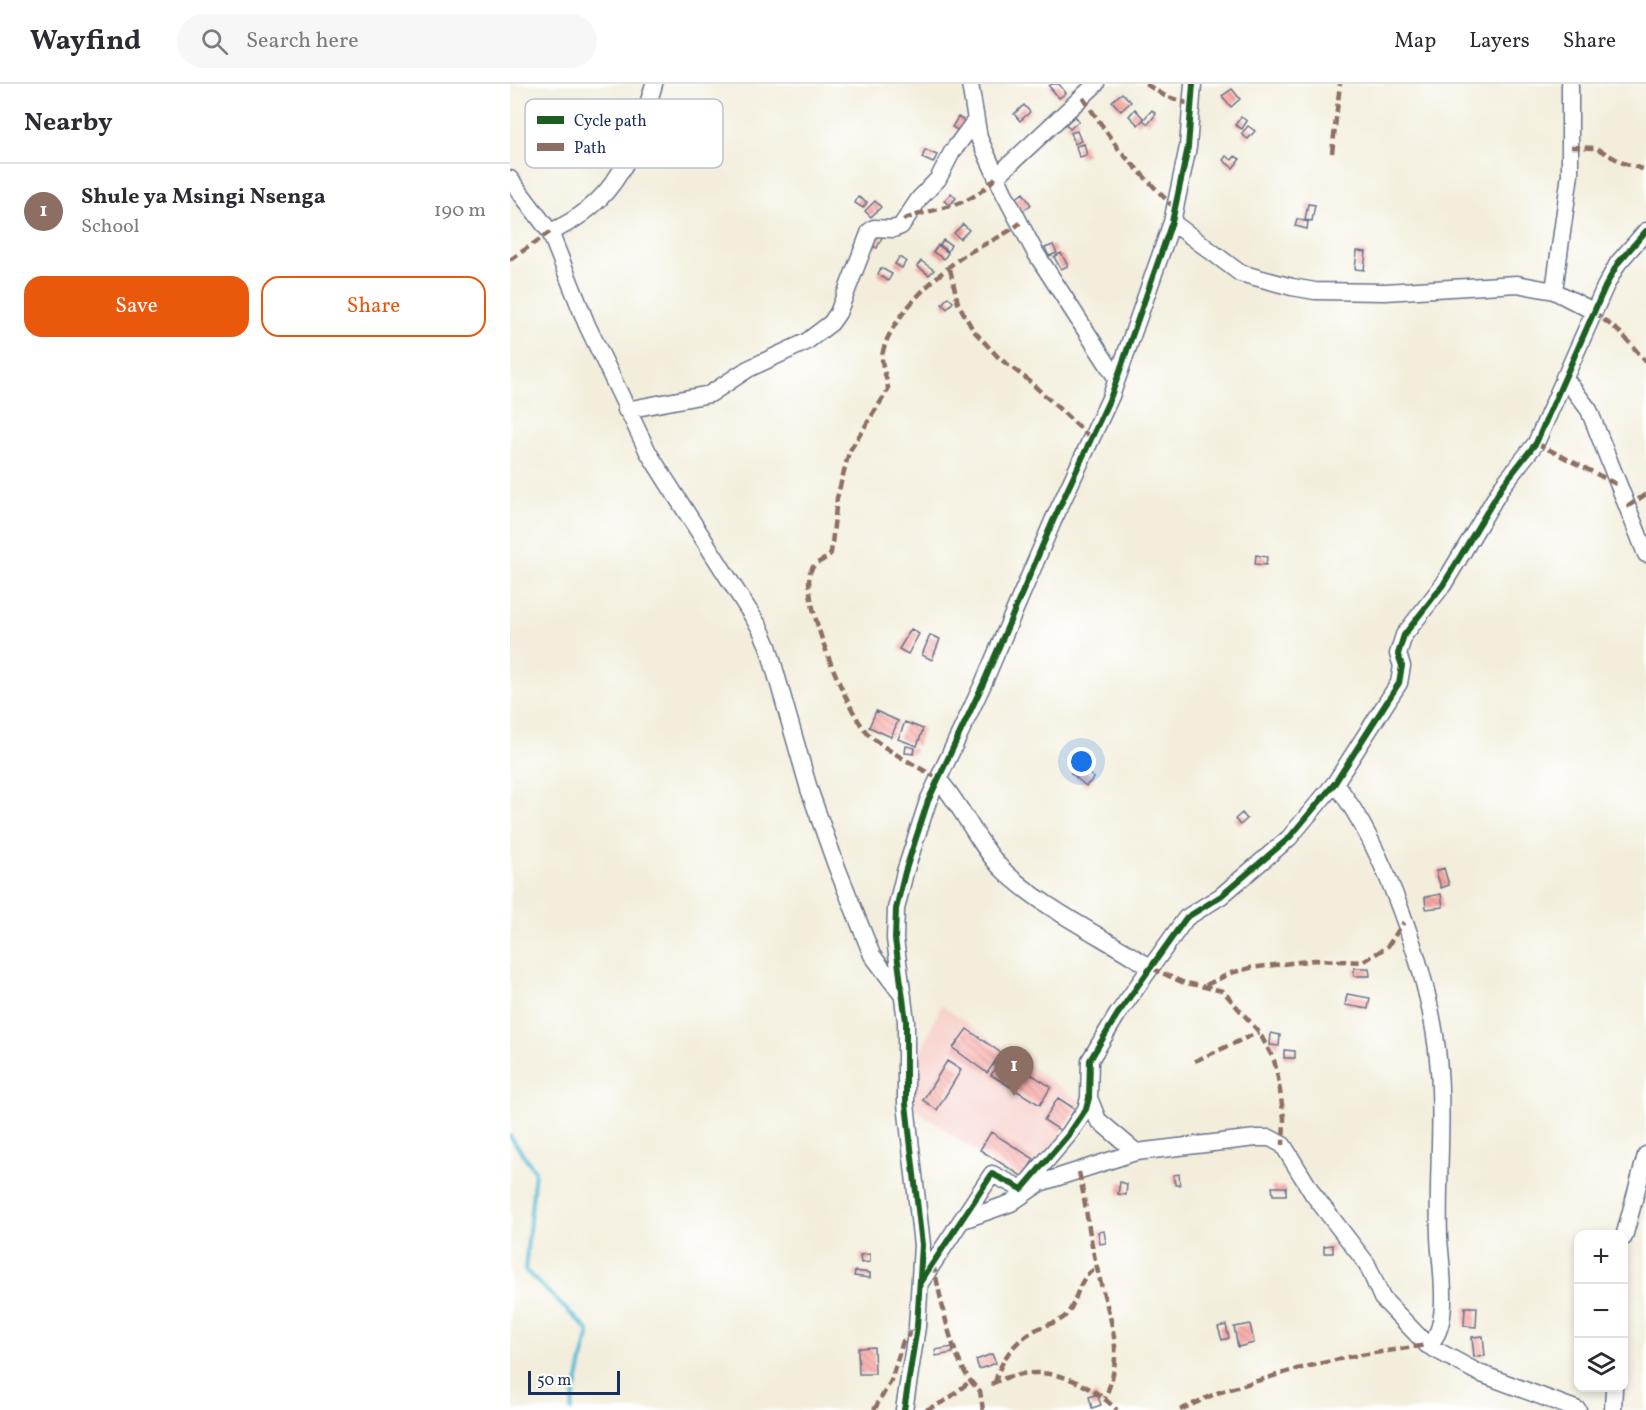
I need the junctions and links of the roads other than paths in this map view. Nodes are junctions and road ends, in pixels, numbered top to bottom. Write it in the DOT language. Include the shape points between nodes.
graph roads {
  1 [pos="654,84"];
  2 [pos="970,84"];
  3 [pos="1096,84"];
  4 [pos="1193,84"];
  5 [pos="1570,84"];
  6 [pos="649,99"];
  7 [pos="975,121"];
  8 [pos="621,168"];
  9 [pos="996,177"];
  10 [pos="510,179"];
  11 [pos="1172,222"];
  12 [pos="1646,231"];
  13 [pos="550,232"];
  14 [pos="1554,291"];
  15 [pos="1593,311"];
  16 [pos="1564,377"];
  17 [pos="1117,379"];
  18 [pos="626,410"];
  19 [pos="1646,554"];
  20 [pos="938,779"];
  21 [pos="1335,783"];
  22 [pos="1151,968"];
  23 [pos="903,997"];
  24 [pos="1089,1098"];
  25 [pos="1136,1152"];
  26 [pos="1646,1155"];
  27 [pos="963,1220"];
  28 [pos="1625,1230"];
  29 [pos="921,1281"];
  30 [pos="1427,1345"];
  31 [pos="1614,1392"];
  32 [pos="1551,1405"];
  33 [pos="904,1410"];
  34 [pos="1578,1410"];
  35 [pos="1613,1410"];
  1 -- 6 [label="street"];
  2 -- 7 [label="street"];
  3 -- 9 [label="street"];
  4 -- 11 [label="street" via="1188,147"];
  5 -- 14 [label="street" via="1570,174"];
  7 -- 9 [label="street"];
  7 -- 18 [label="street" via="938,179 901,226 870,231 844,302 823,330 748,369 710,394"];
  8 -- 13 [label="street" via="612,187 596,205"];
  9 -- 17 [label="street" via="1039,259"];
  10 -- 13 [label="street"];
  11 -- 14 [label="street" via="1240,273 1304,289 1385,292 1517,284"];
  11 -- 17 [label="street"];
  12 -- 15 [label="street" via="1618,263"];
  13 -- 18 [label="street"];
  14 -- 15 [label="street"];
  15 -- 16 [label="street"];
  16 -- 19 [label="street" via="1592,417"];
  16 -- 21 [label="street" via="1536,443 1503,485 1443,585 1404,634 1398,654 1402,666 1398,683"];
  17 -- 20 [label="street"];
  18 -- 23 [label="street" via="648,453 760,628 812,798 852,907 872,955"];
  20 -- 22 [label="street" via="1003,869"];
  20 -- 23 [label="street" via="918,828 896,909 894,932"];
  21 -- 22 [label="street" via="1274,853 1221,896 1186,918"];
  21 -- 30 [label="street" via="1364,824 1386,872 1427,996 1436,1042 1442,1318 1437,1337"];
  22 -- 24 [label="street" via="1116,1015 1090,1060"];
  23 -- 29 [label="street" via="906,1104 922,1245"];
  24 -- 25 [label="street" via="1098,1120"];
  24 -- 27 [label="street" via="1069,1134 1022,1189 992,1174"];
  25 -- 27 [label="street" via="1040,1183 1011,1203"];
  25 -- 30 [label="street" via="1256,1138 1279,1142 1363,1258 1382,1298"];
  26 -- 28 [label="street"];
  27 -- 29 [label="street"];
  29 -- 33 [label="street"];
  30 -- 32 [label="street" via="1470,1370 1519,1386"];
  31 -- 35 [label="street"];
  32 -- 34 [label="street"];
}
